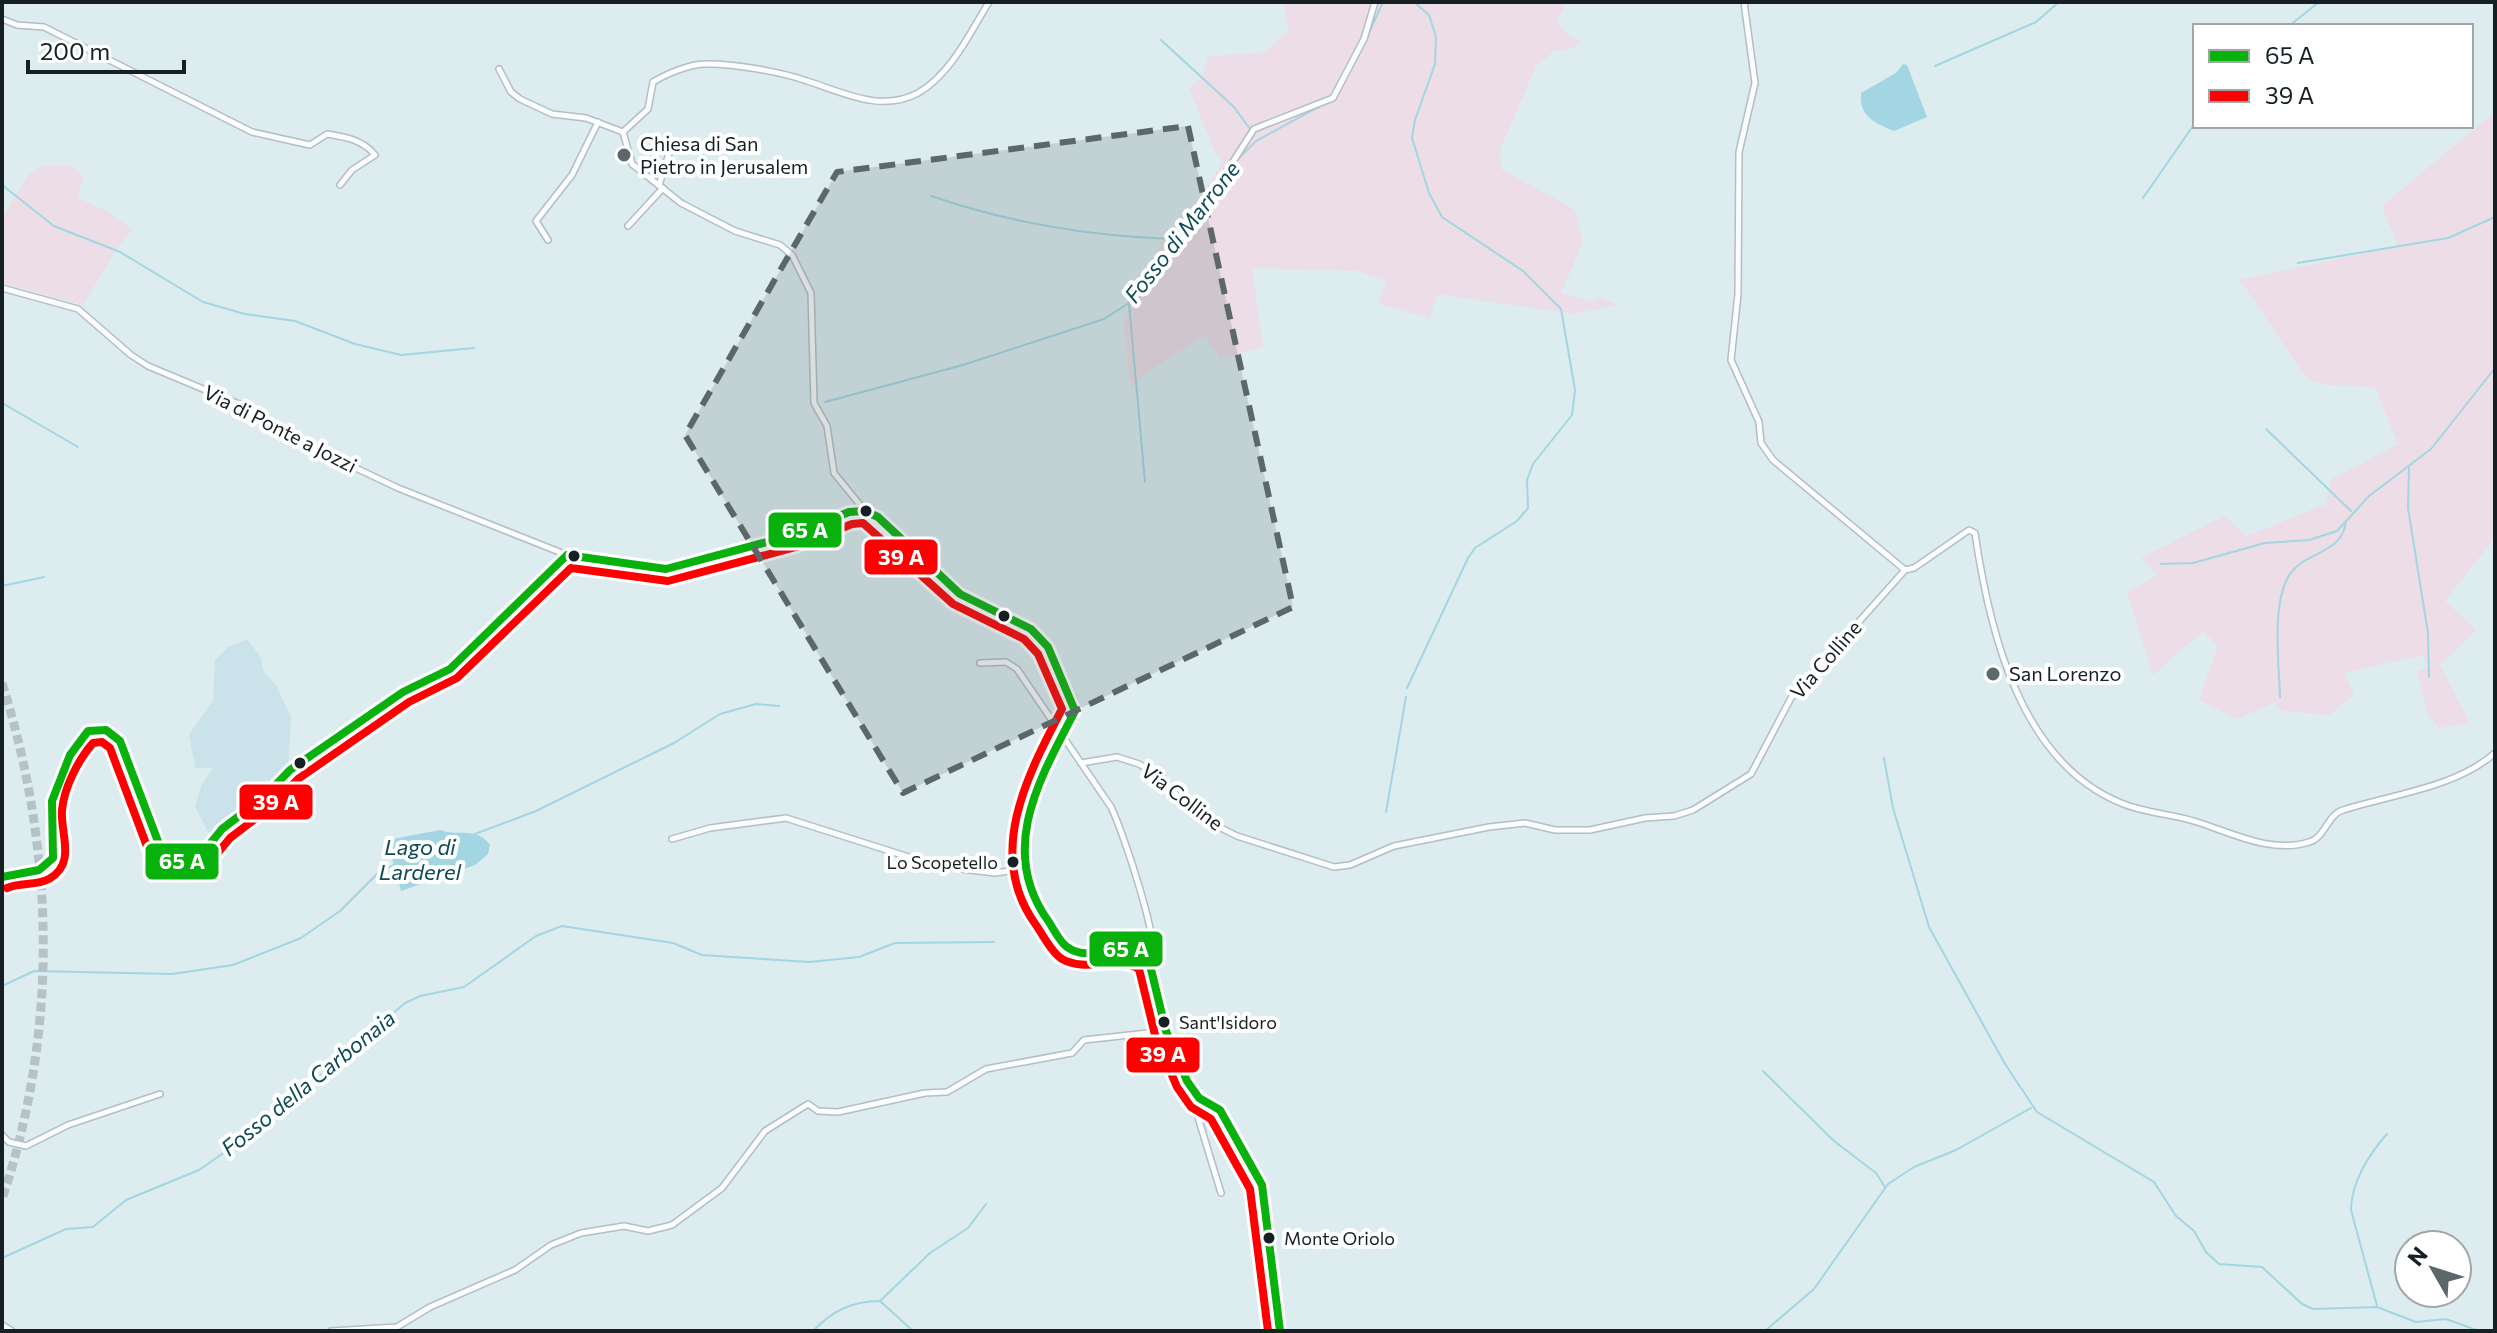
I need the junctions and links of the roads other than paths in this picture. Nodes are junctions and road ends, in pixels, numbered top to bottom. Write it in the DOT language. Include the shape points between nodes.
graph roads {
  1 [pos="989,2"];
  2 [pos="1375,2"];
  3 [pos="1744,2"];
  4 [pos="2,19"];
  5 [pos="499,69"];
  6 [pos="598,122"];
  7 [pos="623,132"];
  8 [pos="672,144"];
  9 [pos="340,185"];
  10 [pos="661,187"];
  11 [pos="1198,216"];
  12 [pos="628,226"];
  13 [pos="548,240"];
  14 [pos="2,288"];
  15 [pos="865,511"];
  16 [pos="567,555"];
  17 [pos="1905,570"];
  18 [pos="1043,658"];
  19 [pos="980,663"];
  20 [pos="1062,676"];
  21 [pos="1060,735"];
  22 [pos="2495,753"];
  23 [pos="1081,763"];
  24 [pos="672,839"];
  25 [pos="1023,869"];
  26 [pos="2,877"];
  27 [pos="1152,967"];
  28 [pos="1166,1031"];
  29 [pos="1187,1081"];
  30 [pos="160,1094"];
  31 [pos="2,1135"];
  32 [pos="1221,1193"];
  33 [pos="2,1325"];
  34 [pos="12,1331"];
  35 [pos="331,1331"];
  36 [pos="1280,1331"];
  1 -- 7 [label="street" via="959,51 917,94 859,99 803,79 701,64 653,82 648,109"];
  2 -- 11 [label="street" via="1364,39 1333,98 1254,129"];
  3 -- 17 [label="street" via="1755,83 1739,152 1738,294 1731,360 1759,422 1761,443 1773,460"];
  4 -- 9 [label="street" via="44,27 252,132 310,145 327,134 369,147 375,155"];
  5 -- 6 [label="street" via="520,99 552,114"];
  6 -- 7 [label="street"];
  6 -- 13 [label="street" via="572,175 536,221"];
  7 -- 10 [label="street" via="632,164"];
  8 -- 10 [label="street"];
  10 -- 12 [label="street"];
  10 -- 15 [label="street" via="692,210 780,245 792,255 811,293 813,399 828,432 834,473"];
  14 -- 16 [label="street, Via di Ponte a Jozzi" via="78,309 148,366 239,404 398,488"];
  15 -- 16 [label="main road" via="666,569"];
  15 -- 20 [label="main road" via="884,521 960,594 1036,633"];
  16 -- 26 [label="main road" via="454,666 403,692 290,770 188,861 173,862 162,852 120,741 106,730 88,731 75,745 51,802 51,861 39,871 14,871"];
  17 -- 22 [label="street, Via Colline" via="1969,530 1975,533 1989,612 2036,733 2087,785 2122,804 2174,814 2262,843 2299,844 2317,839 2336,814 2475,770"];
  17 -- 23 [label="street, Via Colline" via="1791,698 1751,774 1674,816 1590,830 1525,823 1489,827 1394,846 1334,867 1209,822 1162,777 1139,764 1117,757"];
  18 -- 20 [label="street" via="1054,678"];
  19 -- 21 [label="street" via="1015,667"];
  20 -- 21 [label="main road" via="1075,711"];
  21 -- 23 [label="street"];
  21 -- 25 [label="main road" via="1042,774 1024,840"];
  23 -- 27 [label="street" via="1123,830 1150,929 1156,959"];
  24 -- 25 [label="street" via="786,818 937,866 995,873"];
  25 -- 27 [label="main road" via="1035,903 1068,948 1091,954 1129,949"];
  27 -- 28 [label="main road"];
  28 -- 29 [label="main road"];
  28 -- 35 [label="street" via="1084,1040 1072,1053 986,1069 947,1092 838,1112 826,1113 808,1104 765,1131 722,1188 672,1225 648,1231 606,1228 563,1239 515,1270 397,1327"];
  29 -- 32 [label="street"];
  29 -- 36 [label="main road" via="1197,1096 1224,1116 1262,1185"];
  30 -- 31 [label="street" via="68,1125 26,1146"];
  33 -- 34 [label="street"];
}
